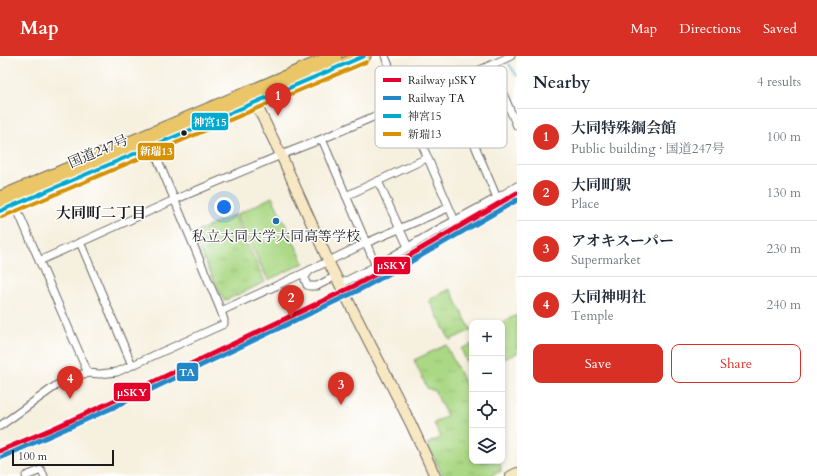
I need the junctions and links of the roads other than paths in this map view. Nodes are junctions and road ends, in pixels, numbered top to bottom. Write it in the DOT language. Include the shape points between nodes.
graph roads {
  1 [pos="335,56"];
  2 [pos="364,56"];
  3 [pos="385,56"];
  4 [pos="511,56"];
  5 [pos="500,58"];
  6 [pos="389,66"];
  7 [pos="491,66"];
  8 [pos="253,97"];
  9 [pos="507,103"];
  10 [pos="375,116"];
  11 [pos="517,126"];
  12 [pos="322,139"];
  13 [pos="152,146"];
  14 [pos="423,148"];
  15 [pos="476,148"];
  16 [pos="281,154"];
  17 [pos="427,158"];
  18 [pos="378,181"];
  19 [pos="517,186"];
  20 [pos="346,196"];
  21 [pos="497,198"];
  22 [pos="8,199"];
  23 [pos="174,200"];
  24 [pos="448,208"];
  25 [pos="0,211"];
  26 [pos="455,221"];
  27 [pos="399,229"];
  28 [pos="80,242"];
  29 [pos="366,243"];
  30 [pos="408,247"];
  31 [pos="39,261"];
  32 [pos="328,261"];
  33 [pos="376,266"];
  34 [pos="310,270"];
  35 [pos="338,280"];
  36 [pos="221,311"];
  37 [pos="132,365"];
  38 [pos="88,373"];
  39 [pos="0,426"];
  40 [pos="517,473"];
  41 [pos="26,476"];
  42 [pos="44,476"];
  43 [pos="435,476"];
  44 [pos="511,476"];
  1 -- 8 [label="highway, 国道247号"];
  2 -- 8 [label="highway, 国道247号"];
  3 -- 6 [label="street"];
  4 -- 5 [label="street"];
  5 -- 7 [label="street"];
  8 -- 13 [label="highway, 国道247号"];
  8 -- 16 [label="street"];
  8 -- 22 [label="highway, 国道247号"];
  9 -- 11 [label="street"];
  10 -- 12 [label="street"];
  12 -- 16 [label="street"];
  12 -- 20 [label="street"];
  13 -- 22 [label="highway, 国道247号"];
  13 -- 23 [label="street"];
  14 -- 17 [label="street"];
  15 -- 21 [label="street"];
  16 -- 23 [label="street"];
  16 -- 32 [label="street"];
  17 -- 18 [label="street"];
  17 -- 24 [label="street"];
  18 -- 20 [label="street"];
  18 -- 27 [label="street"];
  19 -- 21 [label="street"];
  20 -- 29 [label="street"];
  21 -- 26 [label="street"];
  22 -- 25 [label="highway, 国道247号"];
  22 -- 31 [label="street"];
  23 -- 28 [label="street"];
  23 -- 36 [label="street"];
  24 -- 26 [label="street"];
  24 -- 27 [label="street"];
  26 -- 30 [label="street"];
  27 -- 29 [label="street"];
  27 -- 30 [label="street"];
  28 -- 31 [label="street"];
  28 -- 37 [label="street"];
  29 -- 32 [label="street"];
  29 -- 33 [label="street"];
  30 -- 33 [label="street"];
  31 -- 38 [label="street"];
  32 -- 34 [label="street"];
  32 -- 35 [label="street"];
  33 -- 35 [label="street"];
  34 -- 35 [label="street" via="305,277 309,286"];
  34 -- 36 [label="street"];
  35 -- 43 [label="street"];
  36 -- 37 [label="street" via="224,324"];
  37 -- 38 [label="street" via="117,372"];
  38 -- 39 [label="street" via="68,377"];
  40 -- 44 [label="street"];
  41 -- 42 [label="street" via="41,470"];
}
